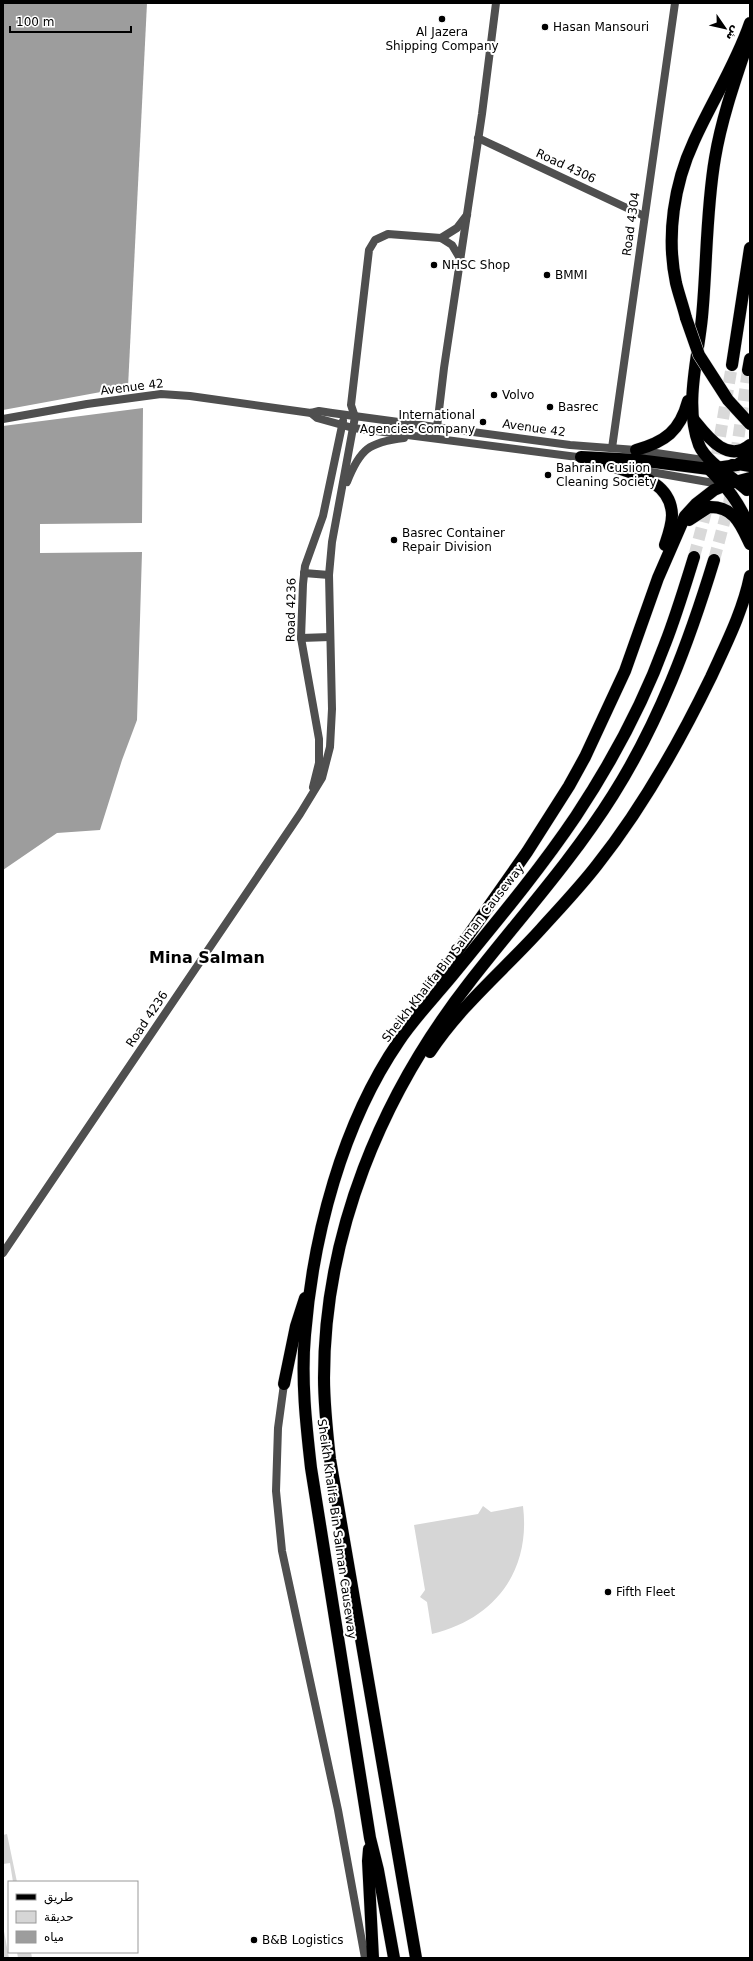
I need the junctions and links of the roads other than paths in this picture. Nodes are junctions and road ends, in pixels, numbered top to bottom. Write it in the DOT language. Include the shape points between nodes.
graph roads {
  1 [pos="496,3"];
  2 [pos="675,3"];
  3 [pos="750,23"];
  4 [pos="750,36"];
  5 [pos="478,138"];
  6 [pos="467,214"];
  7 [pos="644,216"];
  8 [pos="441,238"];
  9 [pos="750,248"];
  10 [pos="460,260"];
  11 [pos="732,365"];
  12 [pos="695,377"];
  13 [pos="352,405"];
  14 [pos="311,413"];
  15 [pos="344,415"];
  16 [pos="355,417"];
  17 [pos="3,419"];
  18 [pos="693,419"];
  19 [pos="750,424"];
  20 [pos="342,426"];
  21 [pos="437,427"];
  22 [pos="353,428"];
  23 [pos="416,436"];
  24 [pos="523,438"];
  25 [pos="750,445"];
  26 [pos="612,448"];
  27 [pos="522,449"];
  28 [pos="636,450"];
  29 [pos="750,456"];
  30 [pos="581,457"];
  31 [pos="698,459"];
  32 [pos="609,465"];
  33 [pos="710,465"];
  34 [pos="737,465"];
  35 [pos="750,467"];
  36 [pos="722,468"];
  37 [pos="737,481"];
  38 [pos="725,485"];
  39 [pos="749,486"];
  40 [pos="341,500"];
  41 [pos="750,533"];
  42 [pos="676,535"];
  43 [pos="750,544"];
  44 [pos="694,557"];
  45 [pos="714,560"];
  46 [pos="304,573"];
  47 [pos="329,575"];
  48 [pos="750,576"];
  49 [pos="658,578"];
  50 [pos="750,608"];
  51 [pos="330,637"];
  52 [pos="301,638"];
  53 [pos="719,660"];
  54 [pos="310,798"];
  55 [pos="399,1041"];
  56 [pos="403,1080"];
  57 [pos="3,1253"];
  58 [pos="311,1282"];
  59 [pos="284,1384"];
  60 [pos="370,1838"];
  61 [pos="365,1958"];
  62 [pos="373,1958"];
  63 [pos="394,1958"];
  64 [pos="416,1958"];
  1 -- 5 [label="street"];
  2 -- 7 [label="street, Road 4304"];
  3 -- 19 [label="highway, bridge" via="694,140 680,178 673,219 676,282 699,356 728,400"];
  4 -- 12 [label="highway" via="724,119 716,157 710,198"];
  5 -- 6 [label="street"];
  5 -- 7 [label="street, Road 4306"];
  6 -- 8 [label="street" via="457,228"];
  6 -- 10 [label="street"];
  7 -- 26 [label="street, Road 4304"];
  8 -- 10 [label="street" via="452,245"];
  8 -- 13 [label="street" via="388,234 375,240 369,250"];
  9 -- 11 [label="highway"];
  10 -- 21 [label="street"];
  12 -- 18 [label="highway"];
  12 -- 28 [label="highway" via="680,423 665,438"];
  13 -- 15 [label="street"];
  13 -- 16 [label="street"];
  14 -- 15 [label="street, Avenue 42" via="319,411"];
  14 -- 17 [label="street, Avenue 42" via="170,394 143,396"];
  14 -- 20 [label="street, Avenue 42" via="317,418"];
  15 -- 16 [label="street, Avenue 42"];
  15 -- 20 [label="street"];
  16 -- 21 [label="street, Avenue 42"];
  16 -- 22 [label="street"];
  18 -- 25 [label="highway" via="710,439 725,449 739,450"];
  18 -- 33 [label="highway" via="700,447"];
  20 -- 22 [label="street, Avenue 42"];
  20 -- 46 [label="street, Road 4236" via="324,516"];
  21 -- 24 [label="street, Avenue 42"];
  22 -- 23 [label="street, Avenue 42"];
  22 -- 40 [label="street, Road 4236"];
  23 -- 27 [label="street, Avenue 42"];
  23 -- 40 [label="street" via="389,440 368,448 354,466"];
  24 -- 26 [label="street, Avenue 42"];
  24 -- 27 [label="street"];
  26 -- 28 [label="street, Avenue 42"];
  27 -- 30 [label="street, Avenue 42"];
  28 -- 31 [label="street, Avenue 42"];
  29 -- 34 [label="highway"];
  30 -- 32 [label="street, Avenue 42"];
  30 -- 33 [label="highway"];
  31 -- 33 [label="highway"];
  32 -- 38 [label="street, Avenue 42"];
  32 -- 49 [label="highway" via="650,480 658,485 667,497 672,516"];
  33 -- 34 [label="main road"];
  33 -- 36 [label="highway"];
  33 -- 38 [label="highway"];
  34 -- 35 [label="main road"];
  34 -- 36 [label="highway"];
  36 -- 37 [label="highway"];
  37 -- 38 [label="highway"];
  37 -- 39 [label="highway"];
  38 -- 39 [label="main road"];
  38 -- 41 [label="highway" via="744,514"];
  38 -- 42 [label="highway" via="696,504 685,516"];
  40 -- 47 [label="street, Road 4236" via="332,542"];
  42 -- 43 [label="highway" via="692,517 709,507 715,507 726,510 737,518"];
  42 -- 49 [label="highway"];
  44 -- 55 [label="highway, Sheikh Khalifa Bin Salman Causeway" via="665,646 597,783 527,882"];
  45 -- 56 [label="highway, Sheikh Khalifa Bin Salman Causeway" via="685,650 665,697 614,793 554,877 447,1012"];
  46 -- 47 [label="street"];
  46 -- 52 [label="street, Road 4236"];
  47 -- 51 [label="street, Road 4236"];
  48 -- 53 [label="highway" via="741,608"];
  49 -- 55 [label="highway" via="625,671 604,719 569,786 527,852 419,1004"];
  50 -- 53 [label="highway" via="736,636"];
  51 -- 52 [label="street"];
  51 -- 54 [label="street, Road 4236" via="330,747 326,769"];
  52 -- 54 [label="street, Road 4236" via="319,739 318,763"];
  53 -- 56 [label="highway" via="676,747 650,791 597,866 535,936 451,1023 420,1066"];
  54 -- 57 [label="street, Road 4236"];
  55 -- 58 [label="highway, Sheikh Khalifa Bin Salman Causeway" via="370,1093 335,1177 322,1223"];
  56 -- 64 [label="highway, Sheikh Khalifa Bin Salman Causeway" via="370,1151 344,1226 326,1330 324,1380 330,1459"];
  58 -- 59 [label="highway" via="296,1326"];
  58 -- 60 [label="highway, Sheikh Khalifa Bin Salman Causeway" via="305,1338 309,1453"];
  59 -- 61 [label="street" via="278,1428 276,1491 282,1552 338,1810"];
  60 -- 62 [label="highway" via="368,1861"];
  60 -- 63 [label="highway, Sheikh Khalifa Bin Salman Causeway"];
}
